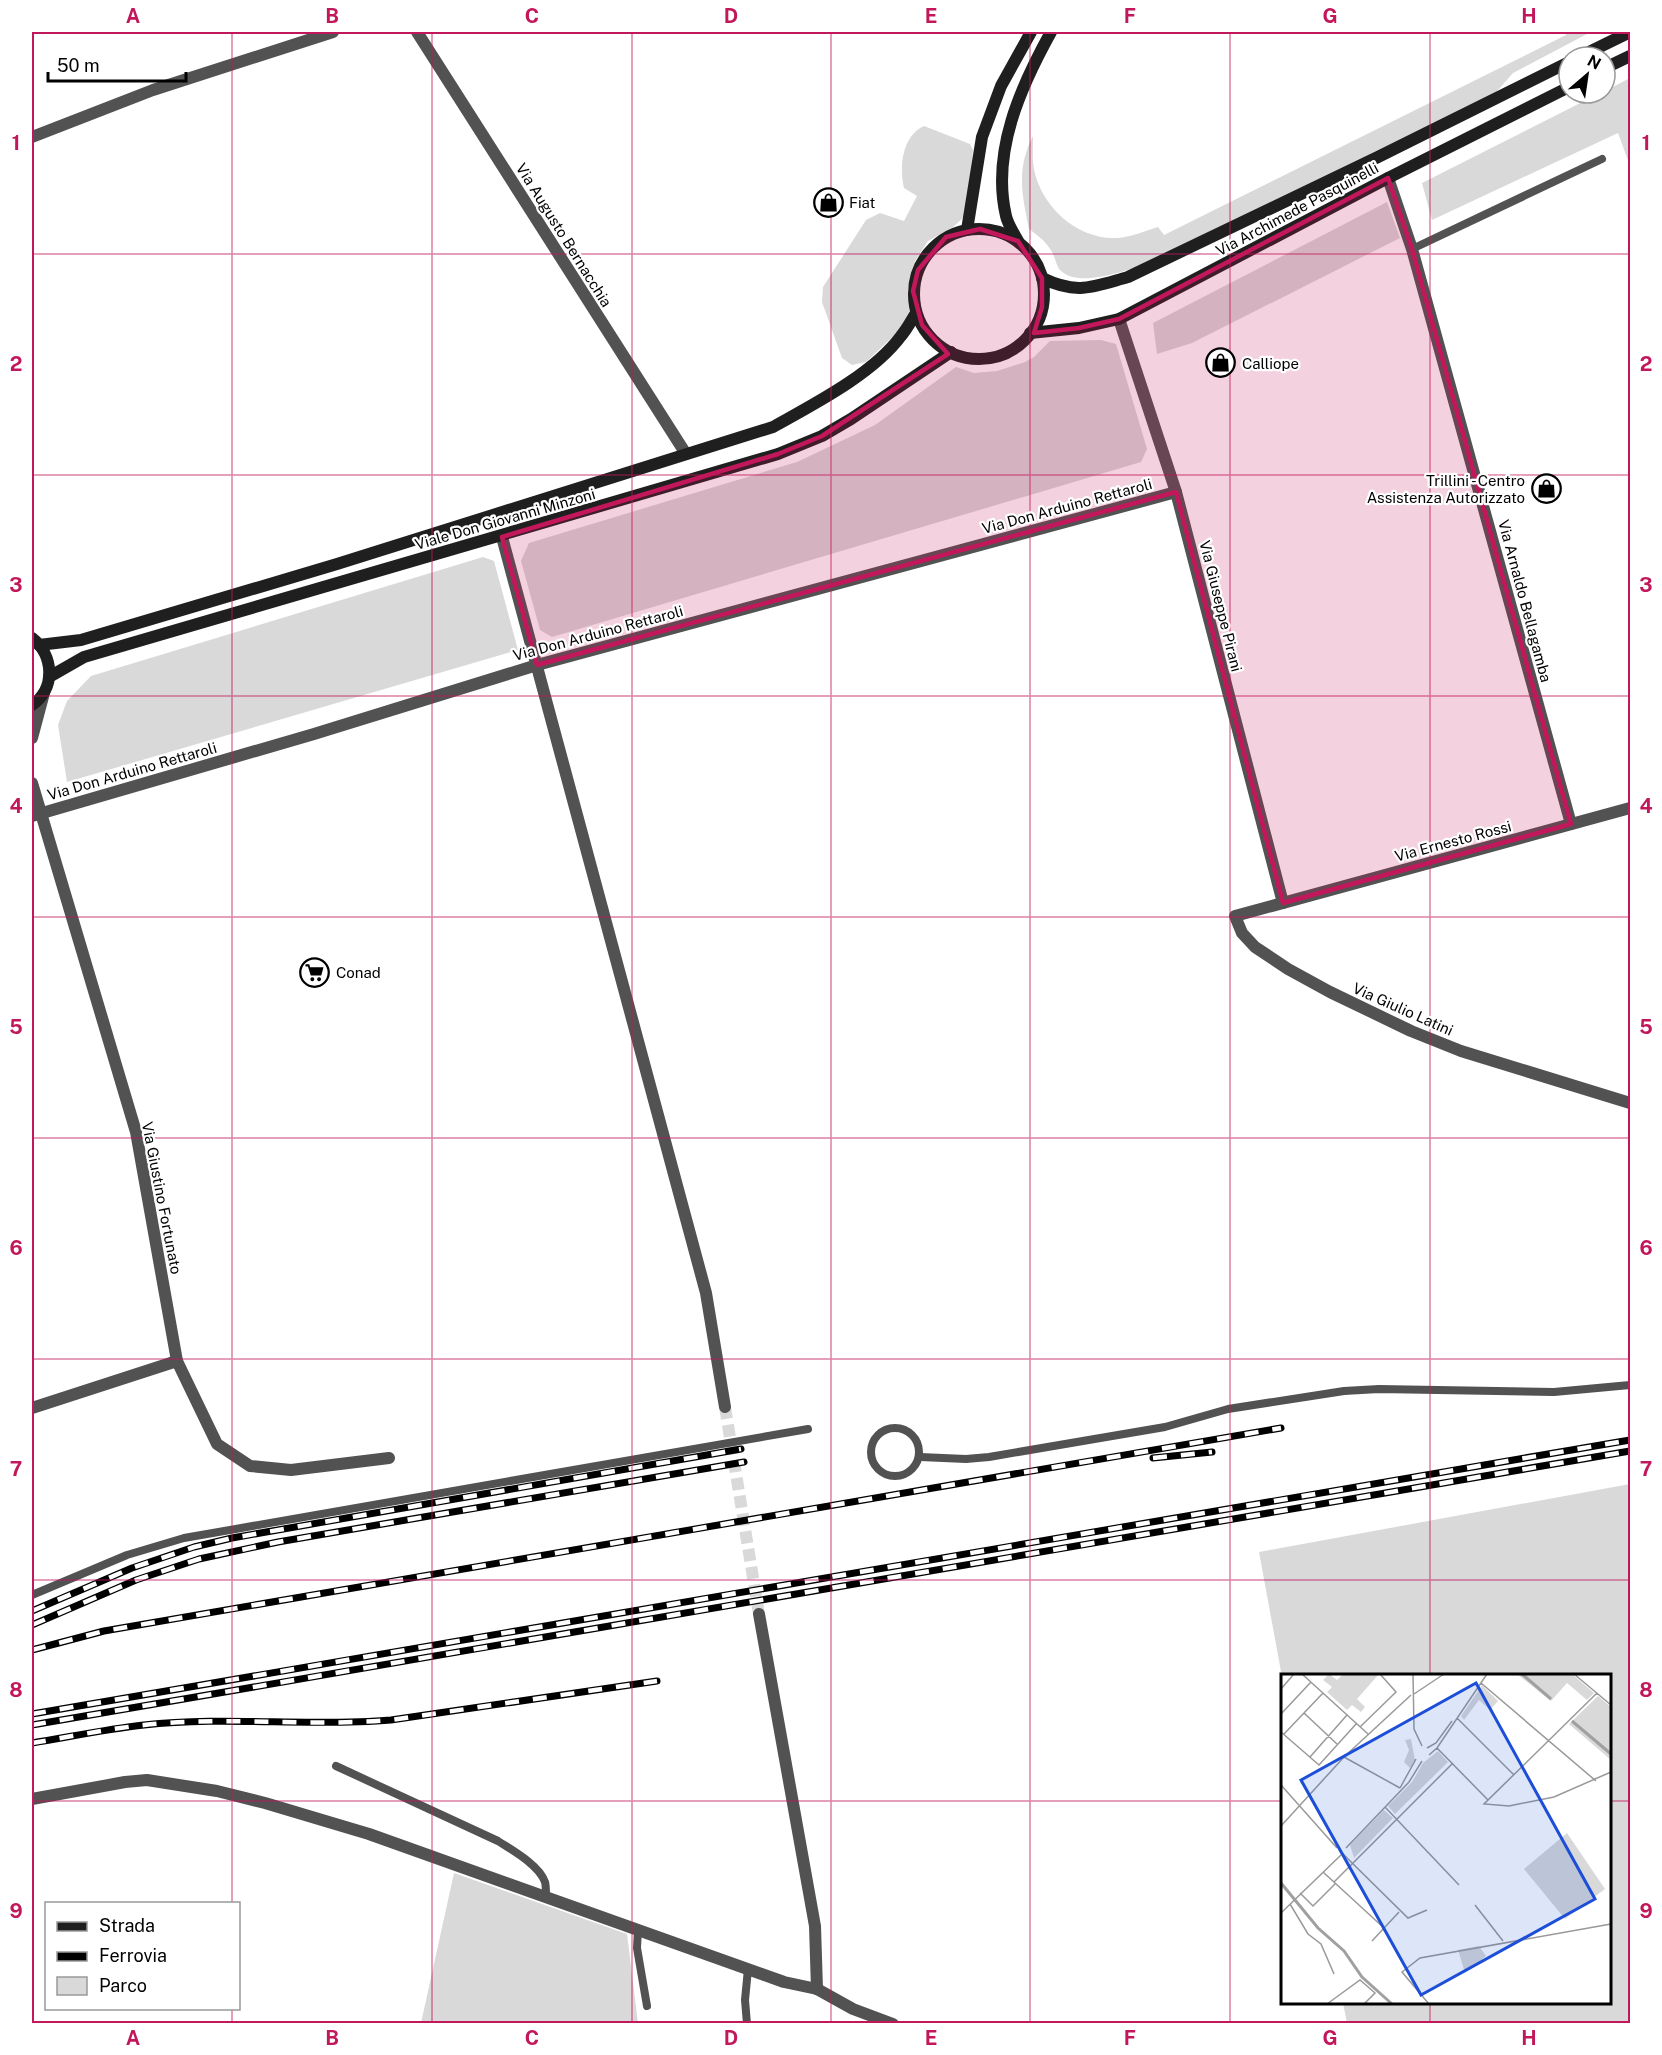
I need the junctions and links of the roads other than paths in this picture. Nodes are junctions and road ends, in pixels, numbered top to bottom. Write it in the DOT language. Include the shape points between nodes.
graph roads {
  1 [pos="333,32"];
  2 [pos="417,32"];
  3 [pos="1031,32"];
  4 [pos="1052,32"];
  5 [pos="1630,32"];
  6 [pos="1603,45"];
  7 [pos="1557,68"];
  8 [pos="1557,93"];
  9 [pos="32,137"];
  10 [pos="1602,159"];
  11 [pos="1388,178"];
  12 [pos="967,230"];
  13 [pos="1017,242"];
  14 [pos="1412,249"];
  15 [pos="1042,278"];
  16 [pos="916,313"];
  17 [pos="1119,319"];
  18 [pos="1030,333"];
  19 [pos="951,352"];
  20 [pos="686,454"];
  21 [pos="1176,492"];
  22 [pos="502,537"];
  23 [pos="35,641"];
  24 [pos="537,665"];
  25 [pos="49,677"];
  26 [pos="44,693"];
  27 [pos="32,705"];
  28 [pos="32,738"];
  29 [pos="32,783"];
  30 [pos="1630,808"];
  31 [pos="36,814"];
  32 [pos="1571,824"];
  33 [pos="1283,903"];
  34 [pos="1630,1103"];
  35 [pos="177,1360"];
  36 [pos="1630,1385"];
  37 [pos="725,1407"];
  38 [pos="32,1408"];
  39 [pos="808,1429"];
  40 [pos="920,1456"];
  41 [pos="389,1458"];
  42 [pos="32,1595"];
  43 [pos="759,1614"];
  44 [pos="336,1766"];
  45 [pos="32,1799"];
  46 [pos="546,1896"];
  47 [pos="638,1929"];
  48 [pos="748,1969"];
  49 [pos="817,1989"];
  50 [pos="647,2006"];
  51 [pos="747,2024"];
  52 [pos="893,2024"];
  1 -- 9 [label="street" via="153,90"];
  2 -- 20 [label="street, Via Augusto Bernacchia"];
  3 -- 12 [label="main road" via="1001,86 982,137"];
  4 -- 13 [label="main road" via="1026,81 1005,148 1002,189 1007,218"];
  5 -- 6 [label="main road"];
  7 -- 15 [label="main road, Via Archimede Pasquinelli" via="1128,277 1086,288 1061,287"];
  8 -- 11 [label="main road, Via Archimede Pasquinelli"];
  10 -- 14 [label="lane"];
  11 -- 14 [label="street, Via Arnaldo Bellagamba"];
  11 -- 17 [label="main road, Via Archimede Pasquinelli"];
  12 -- 13 [label="main road" via="993,230"];
  12 -- 16 [label="main road" via="946,237 929,251 918,270 913,291"];
  13 -- 15 [label="main road" via="1033,258"];
  14 -- 32 [label="street, Via Arnaldo Bellagamba"];
  15 -- 18 [label="main road" via="1042,307"];
  16 -- 19 [label="main road" via="930,336"];
  16 -- 20 [label="main road, Viale Don Giovanni Minzoni" via="900,338 836,391 773,427"];
  17 -- 18 [label="main road, Via Archimede Pasquinelli"];
  17 -- 21 [label="street, Via Giuseppe Pirani"];
  18 -- 19 [label="main road" via="1014,348 994,357 972,358"];
  19 -- 22 [label="main road, Viale Don Giovanni Minzoni" via="822,436 778,454"];
  20 -- 23 [label="main road, Viale Don Giovanni Minzoni" via="81,640"];
  21 -- 24 [label="street, Via Don Arduino Rettaroli"];
  21 -- 33 [label="street, Via Giuseppe Pirani"];
  22 -- 24 [label="street"];
  22 -- 25 [label="main road, Viale Don Giovanni Minzoni" via="84,657"];
  23 -- 25 [label="main road, Viale Don Giovanni Minzoni" via="45,654"];
  24 -- 31 [label="street, Via Don Arduino Rettaroli"];
  24 -- 37 [label="street" via="706,1293"];
  25 -- 26 [label="main road"];
  26 -- 27 [label="main road"];
  26 -- 28 [label="street"];
  29 -- 31 [label="street, Via Giustino Fortunato"];
  30 -- 32 [label="street, Via Ernesto Rossi"];
  31 -- 35 [label="street, Via Giustino Fortunato" via="136,1132"];
  32 -- 33 [label="street, Via Ernesto Rossi"];
  33 -- 34 [label="street, Via Giulio Latini" via="1234,916 1242,933 1256,947 1288,969 1411,1031 1461,1051"];
  35 -- 38 [label="street"];
  35 -- 41 [label="street, Via Giustino Fortunato" via="217,1444 250,1466 291,1470"];
  36 -- 40 [label="lane" via="1554,1392 1344,1391 1228,1409 1165,1427 989,1457"];
  39 -- 42 [label="lane" via="184,1538 127,1555"];
  40 -- 40 [label="lane" via="917,1440 895,1427 880,1433 871,1447 874,1464 886,1475 911,1471"];
  43 -- 49 [label="street" via="815,1926"];
  44 -- 46 [label="lane" via="516,1852 540,1872 546,1883"];
  45 -- 46 [label="street" via="147,1780 217,1791 369,1834"];
  46 -- 47 [label="street"];
  47 -- 48 [label="street"];
  47 -- 50 [label="lane" via="637,1947"];
  48 -- 49 [label="street"];
  48 -- 51 [label="lane"];
  49 -- 52 [label="street"];
}
